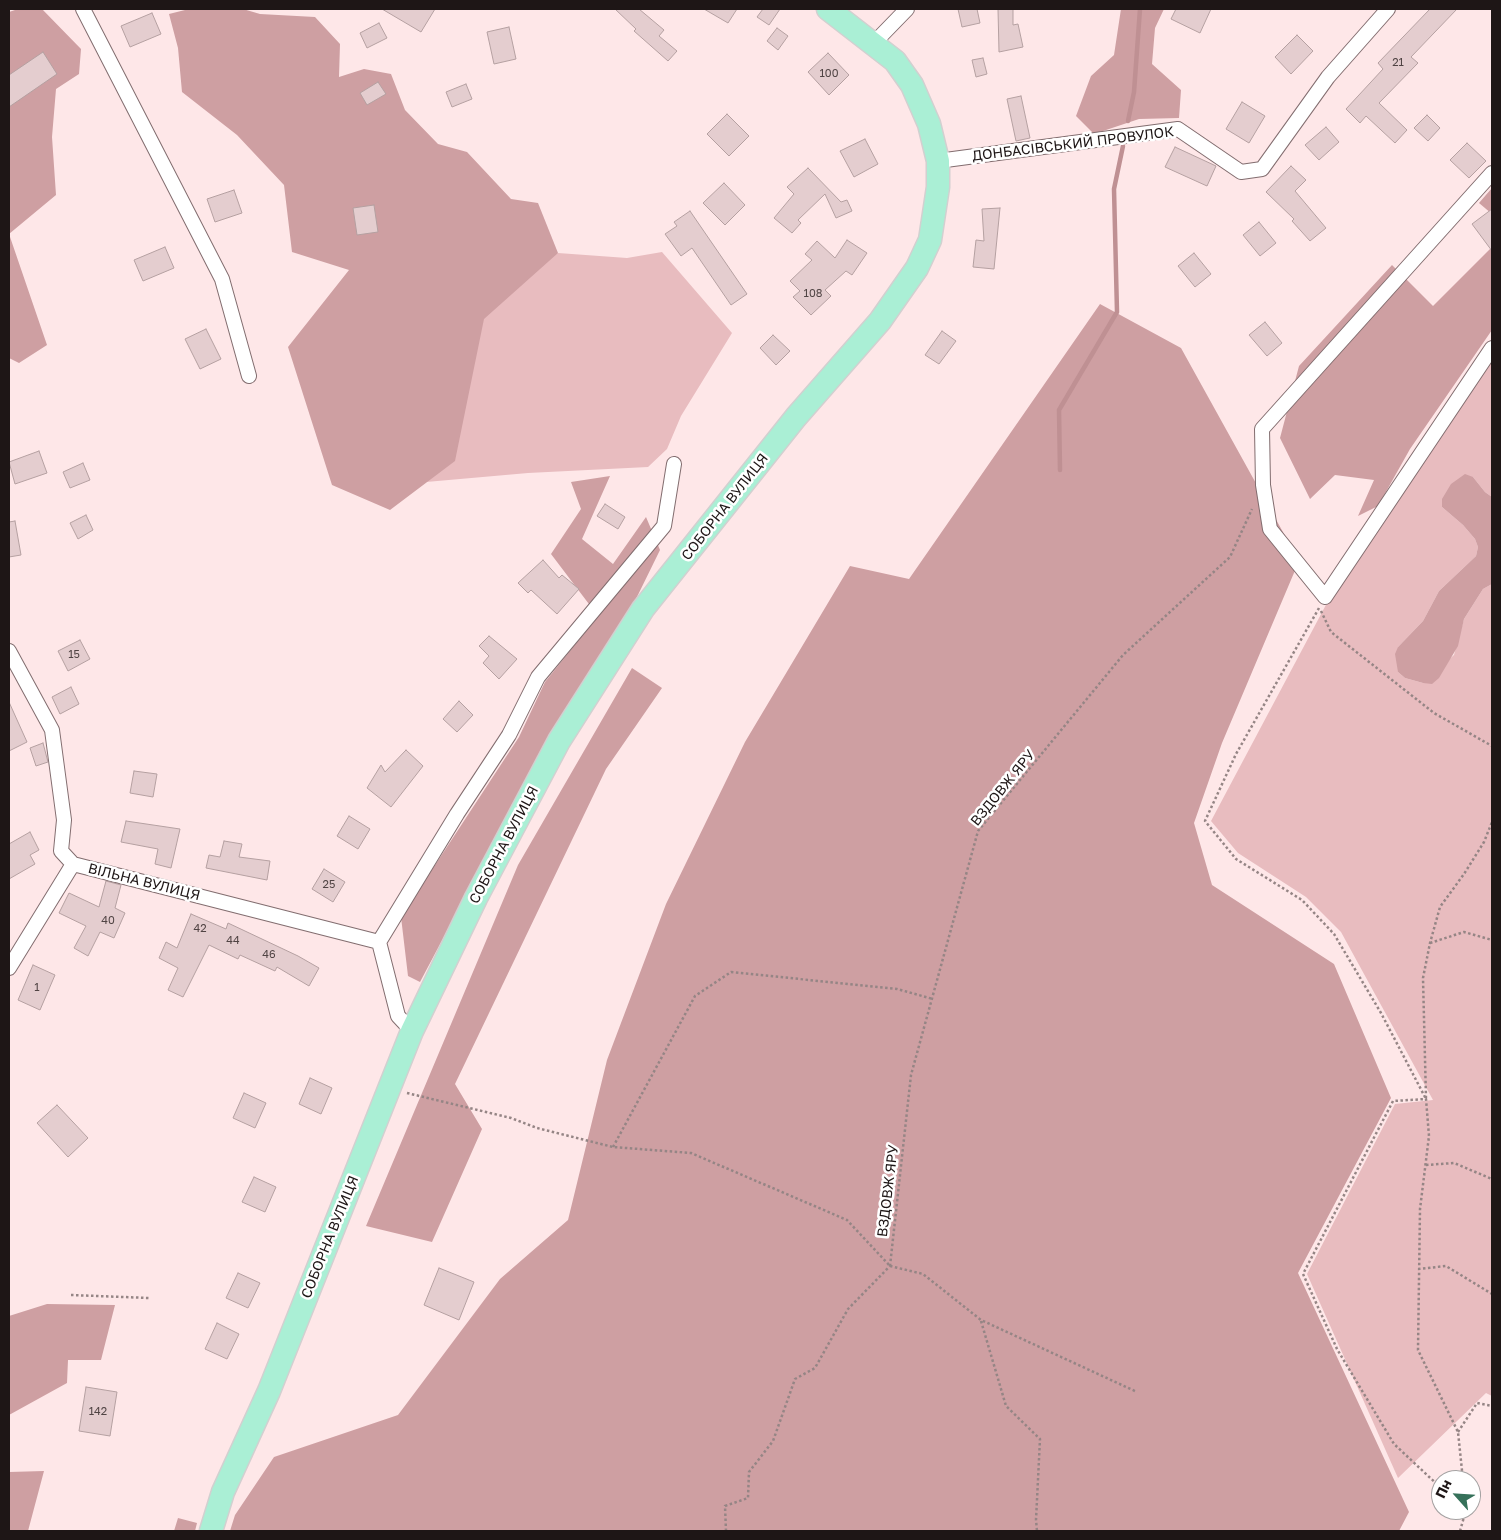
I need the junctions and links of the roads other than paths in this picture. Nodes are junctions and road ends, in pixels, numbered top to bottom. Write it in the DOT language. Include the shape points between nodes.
graph roads {
  1 [pos="83,9"];
  2 [pos="828,9"];
  3 [pos="907,9"];
  4 [pos="1388,9"];
  5 [pos="874,43"];
  6 [pos="938,160"];
  7 [pos="1492,173"];
  8 [pos="1492,348"];
  9 [pos="249,376"];
  10 [pos="674,464"];
  11 [pos="9,651"];
  12 [pos="73,864"];
  13 [pos="379,942"];
  14 [pos="9,968"];
  15 [pos="412,1031"];
  16 [pos="211,1531"];
  1 -- 9 [label="street" via="222,279"];
  2 -- 5 [label="main road, СОБОРНА ВУЛИЦЯ"];
  3 -- 5 [label="street"];
  4 -- 6 [label="street, ДОНБАСІВСЬКИЙ ПРОВУЛОК" via="1328,77 1262,169 1241,172 1178,129"];
  5 -- 6 [label="main road, СОБОРНА ВУЛИЦЯ" via="895,61 912,85 930,124"];
  6 -- 15 [label="main road, СОБОРНА ВУЛИЦЯ" via="935,215 930,240 917,268 880,322 796,417 643,609 559,741 476,898"];
  7 -- 8 [label="street" via="1262,429 1263,485 1270,529 1322,602"];
  10 -- 13 [label="street" via="664,526 538,677 509,735"];
  11 -- 12 [label="street, ВІЛЬНА ВУЛИЦЯ" via="52,730 64,820 61,851"];
  12 -- 13 [label="street, ВІЛЬНА ВУЛИЦЯ"];
  12 -- 14 [label="street"];
  13 -- 15 [label="street" via="398,1016"];
  15 -- 16 [label="main road, СОБОРНА ВУЛИЦЯ" via="269,1391 223,1492"];
}
